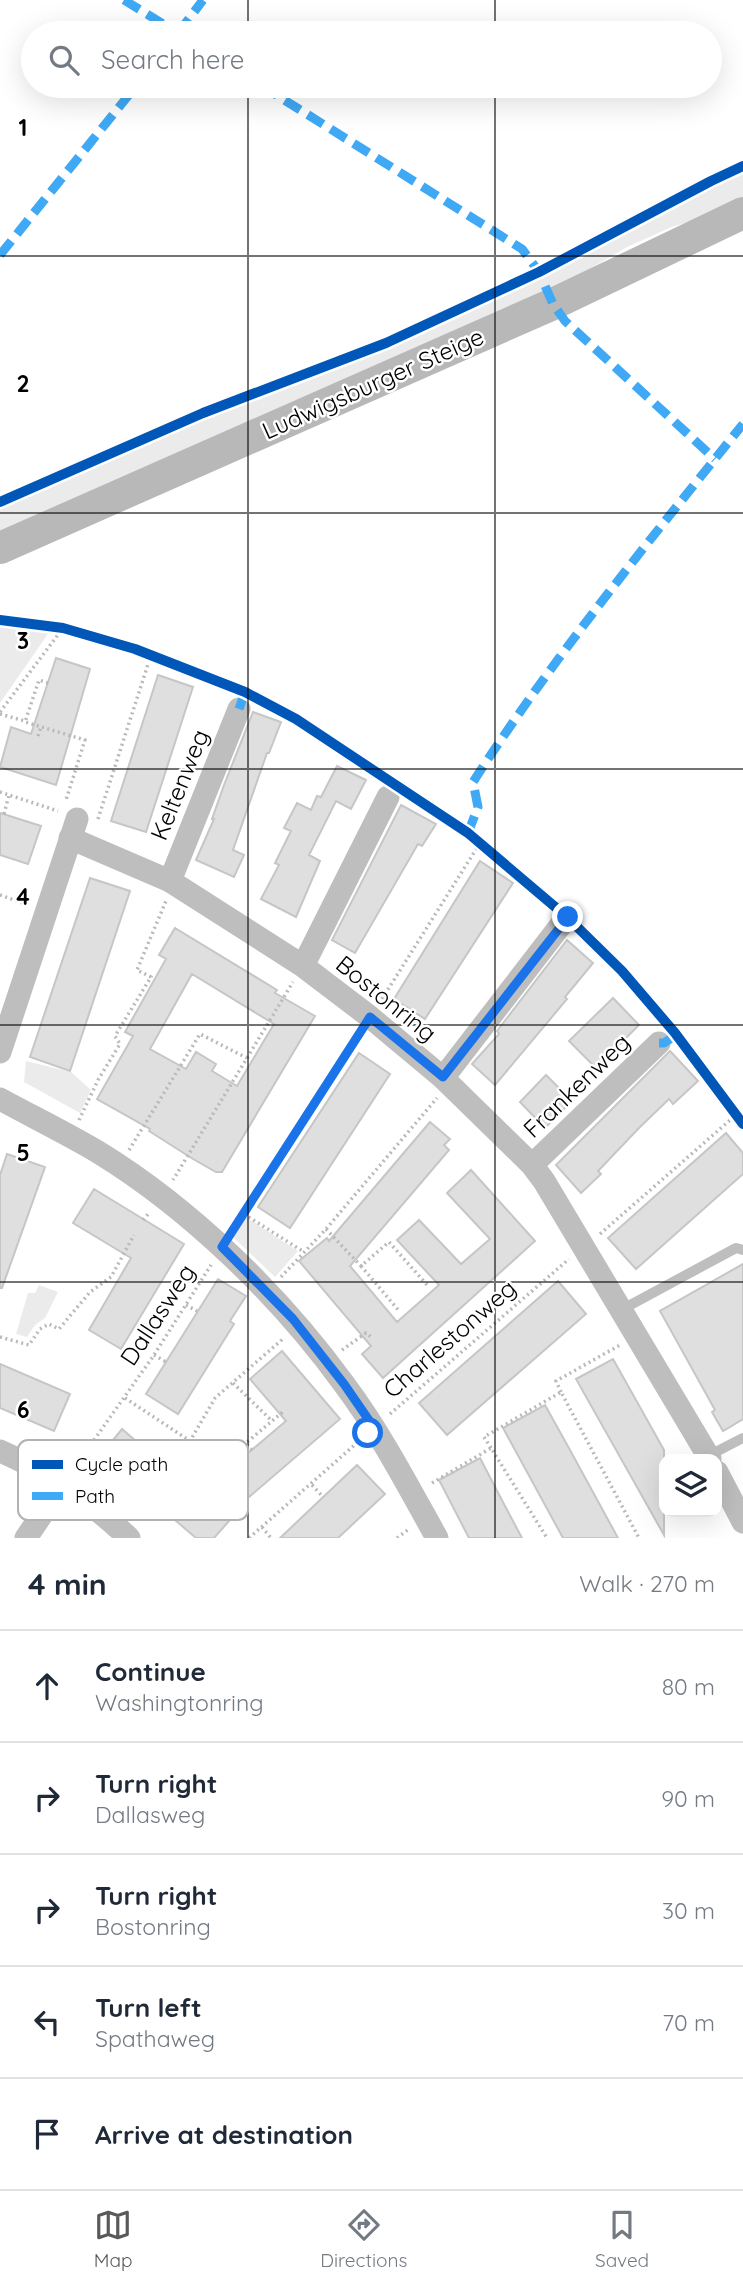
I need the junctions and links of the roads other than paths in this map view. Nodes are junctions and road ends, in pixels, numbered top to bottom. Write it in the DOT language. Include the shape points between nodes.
graph roads {
  1 [pos="743,213"];
  2 [pos="0,548"];
  3 [pos="239,709"];
  4 [pos="388,797"];
  5 [pos="170,881"];
  6 [pos="568,917"];
  7 [pos="303,965"];
  8 [pos="659,1043"];
  9 [pos="0,1052"];
  10 [pos="442,1085"];
  11 [pos="0,1099"];
  12 [pos="532,1166"];
  13 [pos="743,1250"];
  14 [pos="621,1310"];
  15 [pos="743,1438"];
  16 [pos="0,1451"];
  17 [pos="706,1454"];
  18 [pos="722,1454"];
  19 [pos="18,1459"];
  20 [pos="722,1483"];
  21 [pos="38,1520"];
  22 [pos="110,1520"];
  23 [pos="743,1522"];
  24 [pos="26,1538"];
  25 [pos="129,1538"];
  26 [pos="437,1538"];
  1 -- 2 [label="main road, Ludwigsburger Steige" via="553,304"];
  3 -- 5 [label="street, Keltenweg"];
  4 -- 7 [label="street"];
  5 -- 7 [label="street, Bostonring"];
  5 -- 9 [label="street, Bostonring" via="74,828"];
  6 -- 10 [label="street"];
  7 -- 10 [label="street, Bostonring" via="370,1017"];
  8 -- 12 [label="street, Frankenweg"];
  10 -- 12 [label="street, Bostonring"];
  11 -- 26 [label="street" via="119,1167 156,1205 184,1214 222,1247 293,1319 344,1384"];
  12 -- 14 [label="street, Bostonring"];
  13 -- 14 [label="lane" via="736,1248"];
  14 -- 17 [label="street, Bostonring"];
  15 -- 18 [label="lane"];
  16 -- 19 [label="street"];
  20 -- 23 [label="street, Bostonring"];
  21 -- 24 [label="street"];
  22 -- 25 [label="street"];
}
